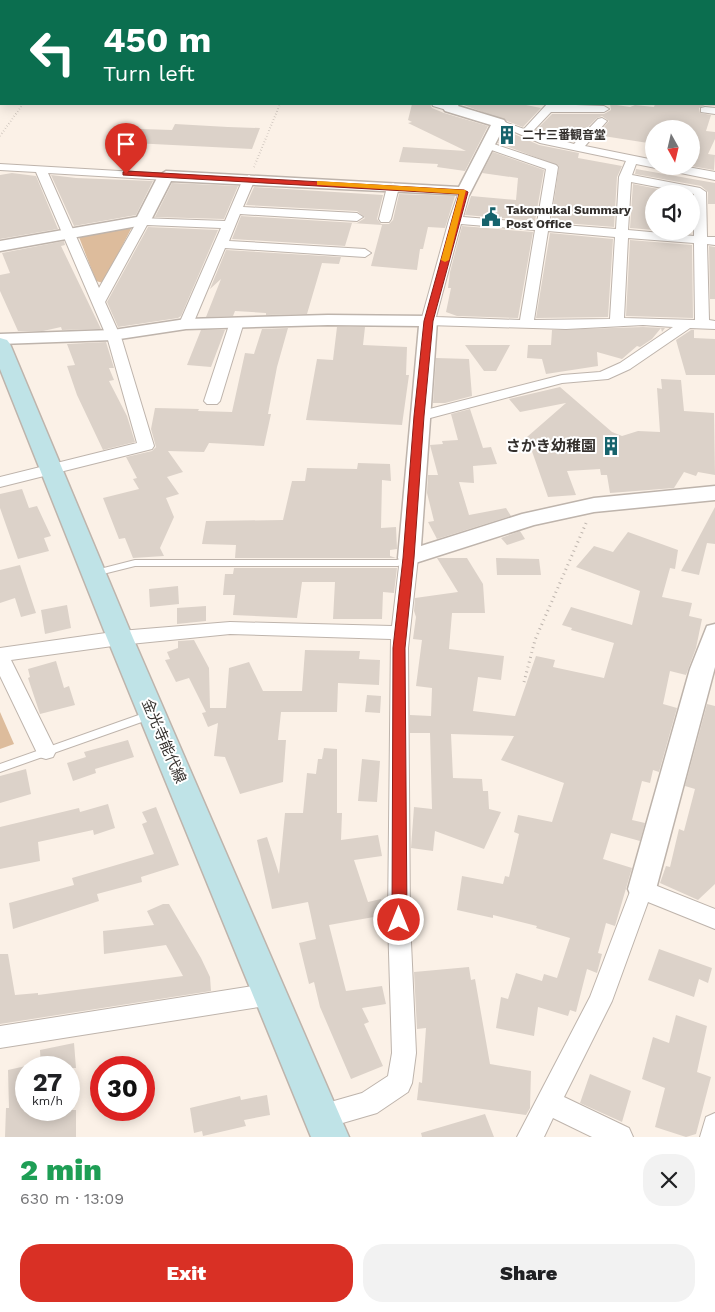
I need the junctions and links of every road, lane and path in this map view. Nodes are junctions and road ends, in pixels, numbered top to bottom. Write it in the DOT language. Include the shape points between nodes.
graph roads {
  1 [pos="22,105"];
  2 [pos="280,105"];
  3 [pos="446,105"];
  4 [pos="548,105"];
  5 [pos="604,109"];
  6 [pos="602,121"];
  7 [pos="499,124"];
  8 [pos="525,134"];
  9 [pos="0,136"];
  10 [pos="487,145"];
  11 [pos="576,148"];
  12 [pos="632,160"];
  13 [pos="645,162"];
  14 [pos="0,167"];
  15 [pos="40,168"];
  16 [pos="700,173"];
  17 [pos="166,176"];
  18 [pos="715,176"];
  19 [pos="626,177"];
  20 [pos="249,180"];
  21 [pos="393,187"];
  22 [pos="464,192"];
  23 [pos="235,210"];
  24 [pos="357,217"];
  25 [pos="385,219"];
  26 [pos="455,220"];
  27 [pos="143,221"];
  28 [pos="229,225"];
  29 [pos="543,227"];
  30 [pos="622,234"];
  31 [pos="70,235"];
  32 [pos="702,240"];
  33 [pos="715,241"];
  34 [pos="220,244"];
  35 [pos="0,246"];
  36 [pos="364,253"];
  37 [pos="98,302"];
  38 [pos="428,321"];
  39 [pos="617,321"];
  40 [pos="237,322"];
  41 [pos="186,324"];
  42 [pos="526,324"];
  43 [pos="686,324"];
  44 [pos="709,324"];
  45 [pos="113,335"];
  46 [pos="0,339"];
  47 [pos="0,344"];
  48 [pos="212,401"];
  49 [pos="419,416"];
  50 [pos="52,469"];
  51 [pos="0,482"];
  52 [pos="715,493"];
  53 [pos="594,505"];
  54 [pos="409,558"];
  55 [pos="95,573"];
  56 [pos="715,632"];
  57 [pos="400,633"];
  58 [pos="120,638"];
  59 [pos="0,655"];
  60 [pos="709,670"];
  61 [pos="524,682"];
  62 [pos="153,714"];
  63 [pos="46,751"];
  64 [pos="0,768"];
  65 [pos="642,889"];
  66 [pos="715,918"];
  67 [pos="272,994"];
  68 [pos="0,1037"];
  69 [pos="548,1102"];
  70 [pos="715,1126"];
  71 [pos="326,1127"];
  72 [pos="530,1137"];
  73 [pos="620,1137"];
  74 [pos="713,1137"];
  1 -- 9 [label="path"];
  2 -- 20 [label="path"];
  3 -- 7 [label="street"];
  4 -- 5 [label="street"];
  4 -- 8 [label="street"];
  6 -- 11 [label="street"];
  7 -- 8 [label="street"];
  7 -- 10 [label="street"];
  8 -- 11 [label="street"];
  10 -- 22 [label="street"];
  10 -- 29 [label="street" via="552,167"];
  11 -- 12 [label="street"];
  12 -- 13 [label="street"];
  12 -- 19 [label="street"];
  14 -- 15 [label="street"];
  15 -- 17 [label="street"];
  15 -- 31 [label="street"];
  16 -- 18 [label="street"];
  17 -- 20 [label="street"];
  17 -- 27 [label="street"];
  19 -- 30 [label="street"];
  19 -- 32 [label="street" via="700,192"];
  20 -- 21 [label="street"];
  20 -- 23 [label="street"];
  21 -- 22 [label="street"];
  21 -- 25 [label="street"];
  22 -- 26 [label="street"];
  23 -- 24 [label="street"];
  23 -- 28 [label="street"];
  26 -- 29 [label="street"];
  26 -- 38 [label="street"];
  27 -- 28 [label="street"];
  27 -- 31 [label="street"];
  27 -- 37 [label="street"];
  28 -- 34 [label="street"];
  29 -- 30 [label="street"];
  29 -- 42 [label="street"];
  30 -- 32 [label="street"];
  30 -- 39 [label="street"];
  31 -- 35 [label="street"];
  31 -- 37 [label="street"];
  32 -- 33 [label="street"];
  32 -- 44 [label="street"];
  34 -- 36 [label="street"];
  34 -- 41 [label="street"];
  37 -- 45 [label="street"];
  38 -- 40 [label="street"];
  38 -- 42 [label="street"];
  38 -- 49 [label="street"];
  39 -- 42 [label="street"];
  39 -- 43 [label="street"];
  40 -- 41 [label="street"];
  40 -- 48 [label="street"];
  41 -- 45 [label="street"];
  43 -- 44 [label="street"];
  43 -- 49 [label="street" via="625,366 603,376 562,379"];
  45 -- 46 [label="street"];
  45 -- 50 [label="street" via="146,446"];
  47 -- 50 [label="main road, 金光寺能代線"];
  49 -- 54 [label="street"];
  50 -- 51 [label="street"];
  50 -- 55 [label="main road, 金光寺能代線"];
  52 -- 53 [label="street"];
  53 -- 54 [label="street" via="530,519"];
  53 -- 61 [label="path" via="535,640"];
  54 -- 55 [label="lane" via="398,563 135,564"];
  54 -- 57 [label="street"];
  55 -- 58 [label="main road, 金光寺能代線"];
  56 -- 60 [label="street"];
  57 -- 58 [label="street" via="230,628"];
  57 -- 71 [label="street" via="399,920 404,1053 399,1083"];
  58 -- 59 [label="street"];
  58 -- 62 [label="main road, 金光寺能代線"];
  59 -- 63 [label="street"];
  60 -- 65 [label="street"];
  62 -- 63 [label="lane"];
  62 -- 67 [label="main road, 金光寺能代線"];
  63 -- 64 [label="lane"];
  65 -- 66 [label="street"];
  65 -- 69 [label="street" via="600,1001"];
  67 -- 68 [label="street"];
  67 -- 71 [label="main road, 金光寺能代線"];
  69 -- 72 [label="street"];
  69 -- 73 [label="street"];
  70 -- 74 [label="street"];
}
